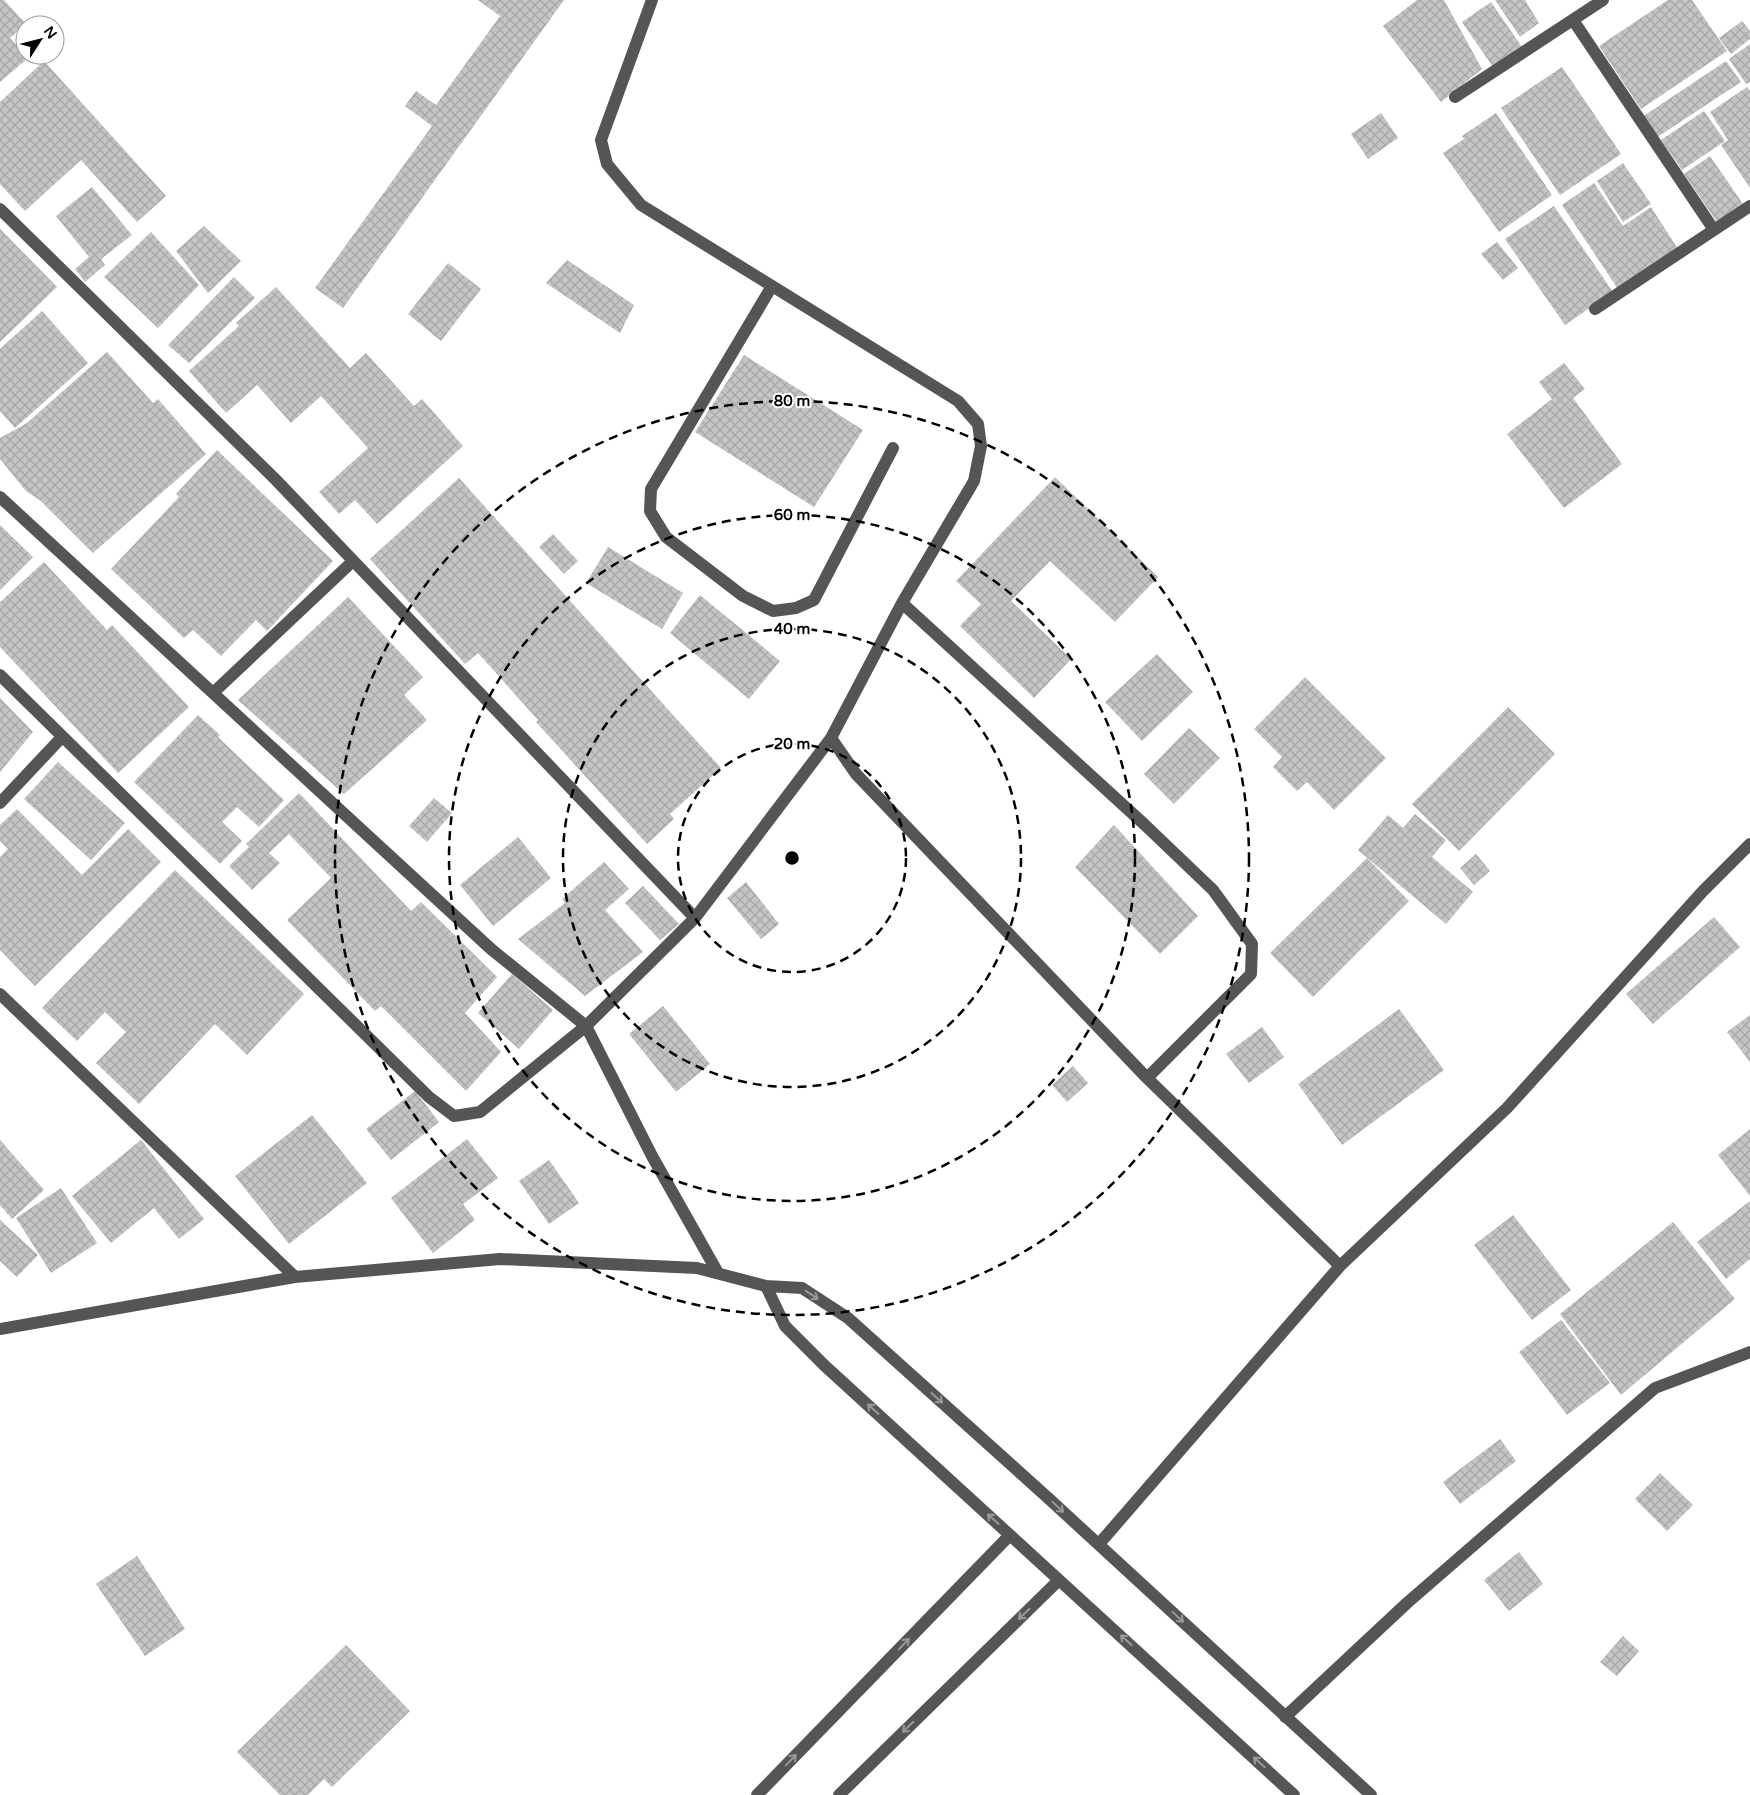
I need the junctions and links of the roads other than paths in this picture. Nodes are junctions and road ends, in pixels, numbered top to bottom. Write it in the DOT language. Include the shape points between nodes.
graph roads {
  1 [pos="652,0"];
  2 [pos="1603,0"];
  3 [pos="1573,20"];
  4 [pos="1455,97"];
  5 [pos="1750,206"];
  6 [pos="0,209"];
  7 [pos="1714,230"];
  8 [pos="772,286"];
  9 [pos="1596,309"];
  10 [pos="893,448"];
  11 [pos="0,497"];
  12 [pos="353,561"];
  13 [pos="902,602"];
  14 [pos="0,675"];
  15 [pos="214,692"];
  16 [pos="62,737"];
  17 [pos="831,738"];
  18 [pos="0,803"];
  19 [pos="1750,844"];
  20 [pos="695,918"];
  21 [pos="0,994"];
  22 [pos="586,1026"];
  23 [pos="1147,1078"];
  24 [pos="1340,1266"];
  25 [pos="718,1273"];
  26 [pos="296,1277"];
  27 [pos="766,1286"];
  28 [pos="0,1329"];
  29 [pos="1750,1352"];
  30 [pos="1010,1535"];
  31 [pos="1099,1544"];
  32 [pos="1059,1580"];
  33 [pos="1285,1717"];
  34 [pos="757,1795"];
  35 [pos="839,1795"];
  36 [pos="1294,1795"];
  37 [pos="1371,1795"];
  1 -- 8 [label="street" via="601,140 607,164 641,205"];
  2 -- 3 [label="street"];
  3 -- 4 [label="street"];
  3 -- 7 [label="street"];
  5 -- 7 [label="street"];
  6 -- 12 [label="street" via="276,480"];
  7 -- 9 [label="street"];
  8 -- 10 [label="street" via="651,489 650,511 666,538 743,596 773,611 796,608 814,600"];
  8 -- 13 [label="street" via="958,401 978,424 981,446 974,481"];
  11 -- 15 [label="street"];
  12 -- 15 [label="street"];
  12 -- 20 [label="street"];
  13 -- 17 [label="street"];
  13 -- 23 [label="street" via="1213,890 1252,944 1251,974"];
  14 -- 16 [label="street"];
  15 -- 22 [label="street" via="492,949"];
  16 -- 18 [label="street"];
  16 -- 22 [label="street" via="430,1097 454,1116 480,1112"];
  17 -- 20 [label="street"];
  17 -- 23 [label="street" via="856,774"];
  19 -- 24 [label="street" via="1507,1108"];
  20 -- 22 [label="street"];
  21 -- 26 [label="street"];
  22 -- 25 [label="street" via="652,1156"];
  23 -- 24 [label="street"];
  24 -- 31 [label="street"];
  25 -- 26 [label="street" via="697,1268 500,1259"];
  25 -- 27 [label="street"];
  26 -- 28 [label="street"];
  30 -- 27 [label="street, one-way" via="785,1326"];
  27 -- 31 [label="street, one-way" via="802,1288 848,1318"];
  29 -- 33 [label="street" via="1655,1388 1406,1603"];
  30 -- 32 [label="street"];
  34 -- 30 [label="street, one-way"];
  31 -- 33 [label="street, one-way"];
  32 -- 35 [label="street, one-way"];
  36 -- 32 [label="street, one-way"];
  33 -- 37 [label="street"];
}
